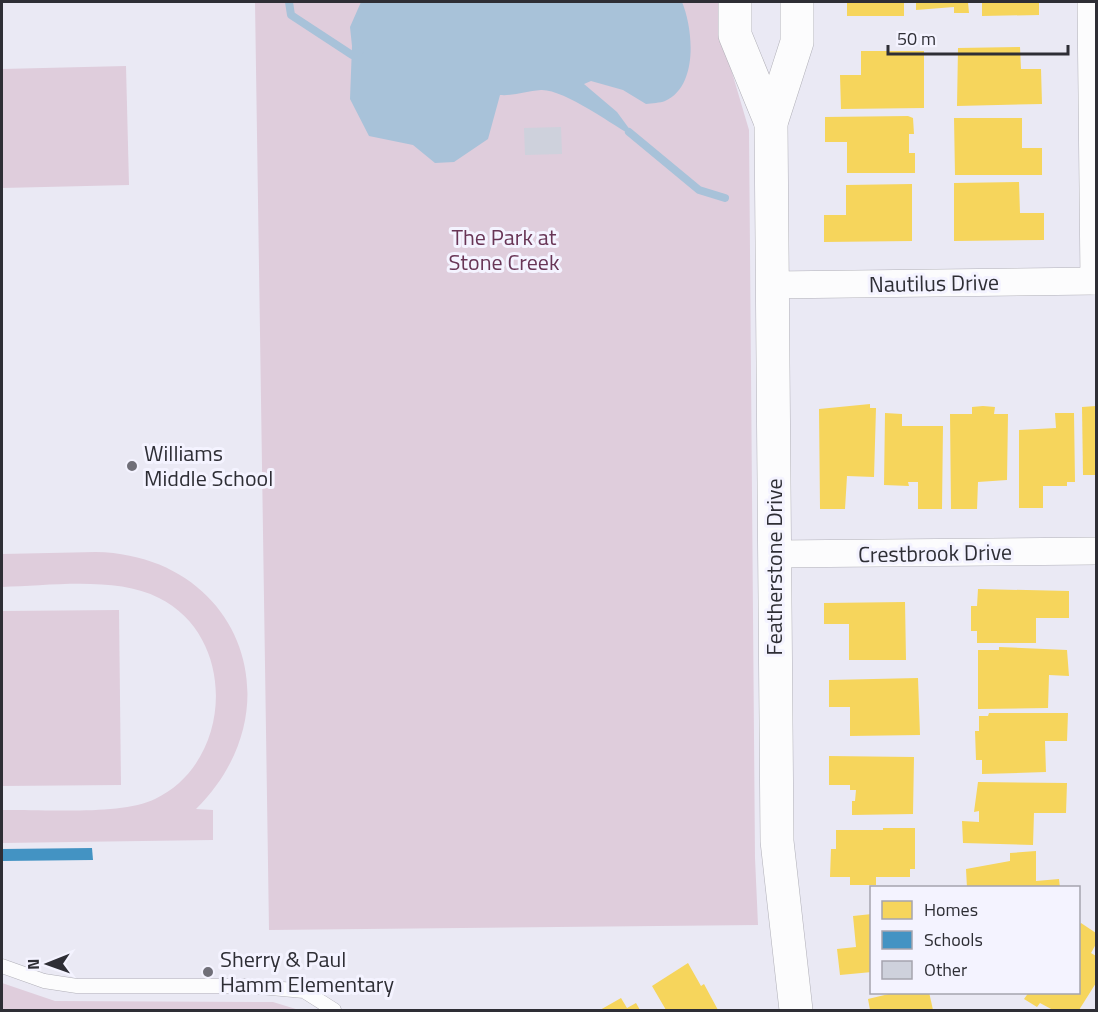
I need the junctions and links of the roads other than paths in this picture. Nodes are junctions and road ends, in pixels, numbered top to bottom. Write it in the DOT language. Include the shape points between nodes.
graph roads {
  1 [pos="735,2"];
  2 [pos="797,2"];
  3 [pos="1091,2"];
  4 [pos="771,123"];
  5 [pos="1095,281"];
  6 [pos="772,285"];
  7 [pos="1096,551"];
  8 [pos="774,554"];
  9 [pos="2,966"];
  10 [pos="334,1011"];
  11 [pos="796,1011"];
  1 -- 4 [label="street, Featherstone Drive" via="735,35"];
  2 -- 4 [label="street, Featherstone Drive" via="797,42"];
  3 -- 5 [label="street"];
  4 -- 6 [label="street, Featherstone Drive"];
  5 -- 6 [label="street, Nautilus Drive"];
  6 -- 8 [label="street, Featherstone Drive"];
  7 -- 8 [label="street, Crestbrook Drive"];
  8 -- 11 [label="street, Featherstone Drive" via="777,841"];
  9 -- 10 [label="lane" via="44,981 77,986 250,986 304,991"];
}
